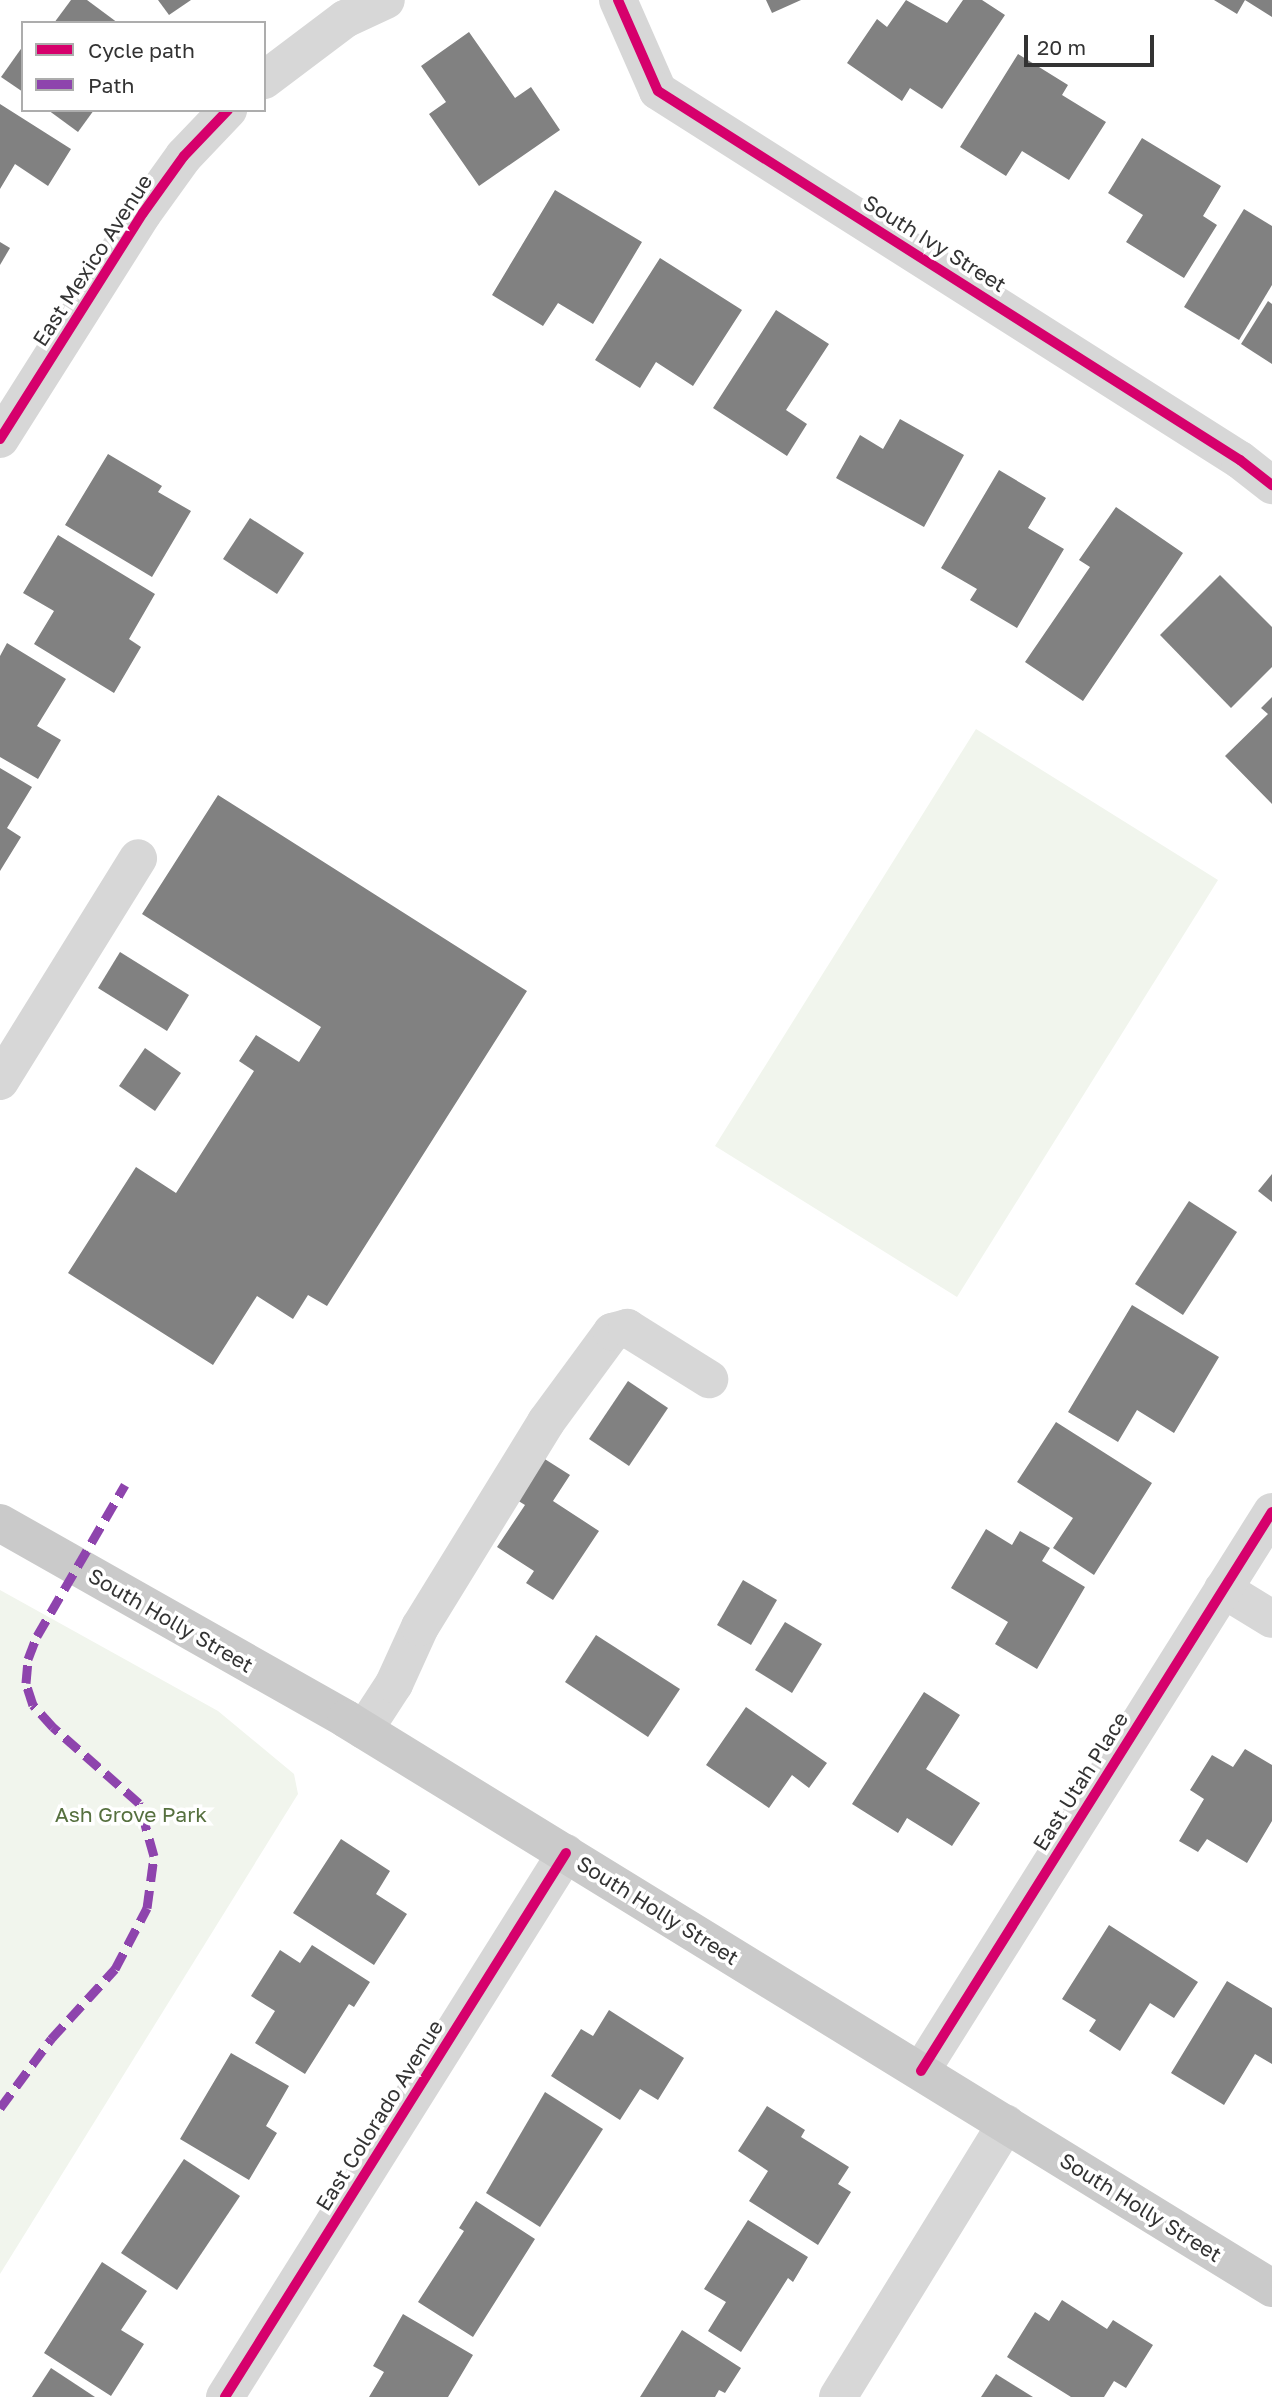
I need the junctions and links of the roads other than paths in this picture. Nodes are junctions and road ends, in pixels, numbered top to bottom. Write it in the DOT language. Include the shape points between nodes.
graph roads {
  1 [pos="386,0"];
  2 [pos="618,0"];
  3 [pos="266,78"];
  4 [pos="226,112"];
  5 [pos="0,439"];
  6 [pos="1272,485"];
  7 [pos="138,858"];
  8 [pos="0,1081"];
  9 [pos="709,1379"];
  10 [pos="1272,1511"];
  11 [pos="0,1523"];
  12 [pos="1223,1589"];
  13 [pos="1272,1619"];
  14 [pos="364,1730"];
  15 [pos="566,1853"];
  16 [pos="921,2071"];
  17 [pos="1006,2124"];
  18 [pos="1272,2288"];
  19 [pos="225,2397"];
  20 [pos="838,2397"];
  1 -- 3 [label="street" via="345,19"];
  2 -- 6 [label="street, South Ivy Street" via="658,91 1240,460"];
  4 -- 5 [label="street, East Mexico Avenue" via="184,156 143,213"];
  7 -- 8 [label="street"];
  9 -- 14 [label="street" via="627,1328 612,1332 545,1422 420,1627 394,1684"];
  10 -- 12 [label="street, East Utah Place"];
  11 -- 14 [label="main road, South Holly Street"];
  12 -- 13 [label="street"];
  12 -- 16 [label="street, East Utah Place"];
  14 -- 15 [label="main road, South Holly Street"];
  15 -- 16 [label="main road, South Holly Street"];
  15 -- 19 [label="street, East Colorado Avenue"];
  16 -- 17 [label="main road, South Holly Street"];
  17 -- 18 [label="main road, South Holly Street"];
  17 -- 20 [label="street"];
}
